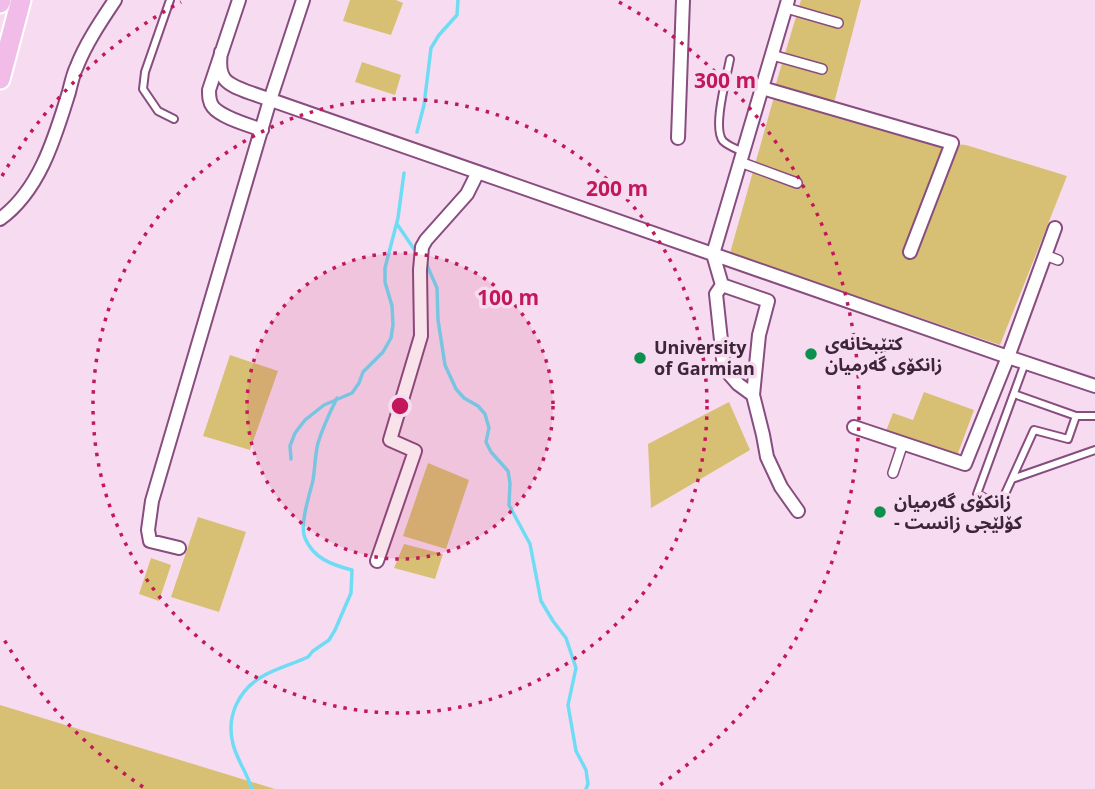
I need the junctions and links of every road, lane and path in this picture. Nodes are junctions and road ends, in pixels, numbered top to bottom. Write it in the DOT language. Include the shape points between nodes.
graph roads {
  1 [pos="21,0"];
  2 [pos="115,0"];
  3 [pos="170,0"];
  4 [pos="239,0"];
  5 [pos="303,0"];
  6 [pos="683,0"];
  7 [pos="787,4"];
  8 [pos="838,23"];
  9 [pos="221,52"];
  10 [pos="772,55"];
  11 [pos="730,59"];
  12 [pos="822,69"];
  13 [pos="0,79"];
  14 [pos="762,88"];
  15 [pos="270,100"];
  16 [pos="174,119"];
  17 [pos="262,130"];
  18 [pos="678,138"];
  19 [pos="741,157"];
  20 [pos="478,172"];
  21 [pos="34,182"];
  22 [pos="797,183"];
  23 [pos="0,208"];
  24 [pos="0,219"];
  25 [pos="1055,228"];
  26 [pos="910,252"];
  27 [pos="713,254"];
  28 [pos="1045,255"];
  29 [pos="1058,260"];
  30 [pos="722,285"];
  31 [pos="1008,357"];
  32 [pos="1025,363"];
  33 [pos="1095,386"];
  34 [pos="1014,394"];
  35 [pos="753,395"];
  36 [pos="1076,416"];
  37 [pos="1095,416"];
  38 [pos="854,427"];
  39 [pos="903,443"];
  40 [pos="1095,450"];
  41 [pos="893,473"];
  42 [pos="1012,479"];
  43 [pos="798,511"];
  44 [pos="179,548"];
  45 [pos="377,561"];
  1 -- 13 [label="highway"];
  2 -- 21 [label="street" via="76,66"];
  3 -- 16 [label="lane" via="145,72 144,89 158,111"];
  4 -- 9 [label="street"];
  5 -- 15 [label="street"];
  6 -- 18 [label="street"];
  7 -- 8 [label="street"];
  7 -- 10 [label="street"];
  9 -- 15 [label="street" via="224,79"];
  9 -- 17 [label="street" via="209,90 212,107"];
  10 -- 12 [label="street"];
  10 -- 14 [label="street"];
  11 -- 19 [label="lane" via="718,132"];
  14 -- 19 [label="street"];
  14 -- 26 [label="street" via="952,143"];
  15 -- 17 [label="street"];
  15 -- 20 [label="street"];
  17 -- 44 [label="street" via="150,509 150,541"];
  19 -- 22 [label="street"];
  19 -- 27 [label="street"];
  20 -- 27 [label="street"];
  20 -- 45 [label="street" via="467,194 422,247 421,336 390,440 415,451"];
  21 -- 23 [label="street"];
  21 -- 24 [label="street"];
  25 -- 28 [label="street"];
  27 -- 30 [label="street"];
  27 -- 31 [label="street"];
  28 -- 29 [label="street"];
  28 -- 31 [label="street"];
  30 -- 35 [label="street" via="716,294 724,368"];
  30 -- 35 [label="street" via="768,301 759,335"];
  31 -- 32 [label="street"];
  31 -- 39 [label="street" via="965,464"];
  32 -- 33 [label="street"];
  32 -- 34 [label="lane"];
  34 -- 36 [label="lane"];
  34 -- 42 [label="lane" via="978,494 999,505"];
  35 -- 43 [label="street" via="767,457"];
  36 -- 37 [label="lane"];
  36 -- 42 [label="lane" via="1068,439 1034,430"];
  38 -- 39 [label="street"];
  39 -- 41 [label="street"];
  40 -- 42 [label="lane"];
}
